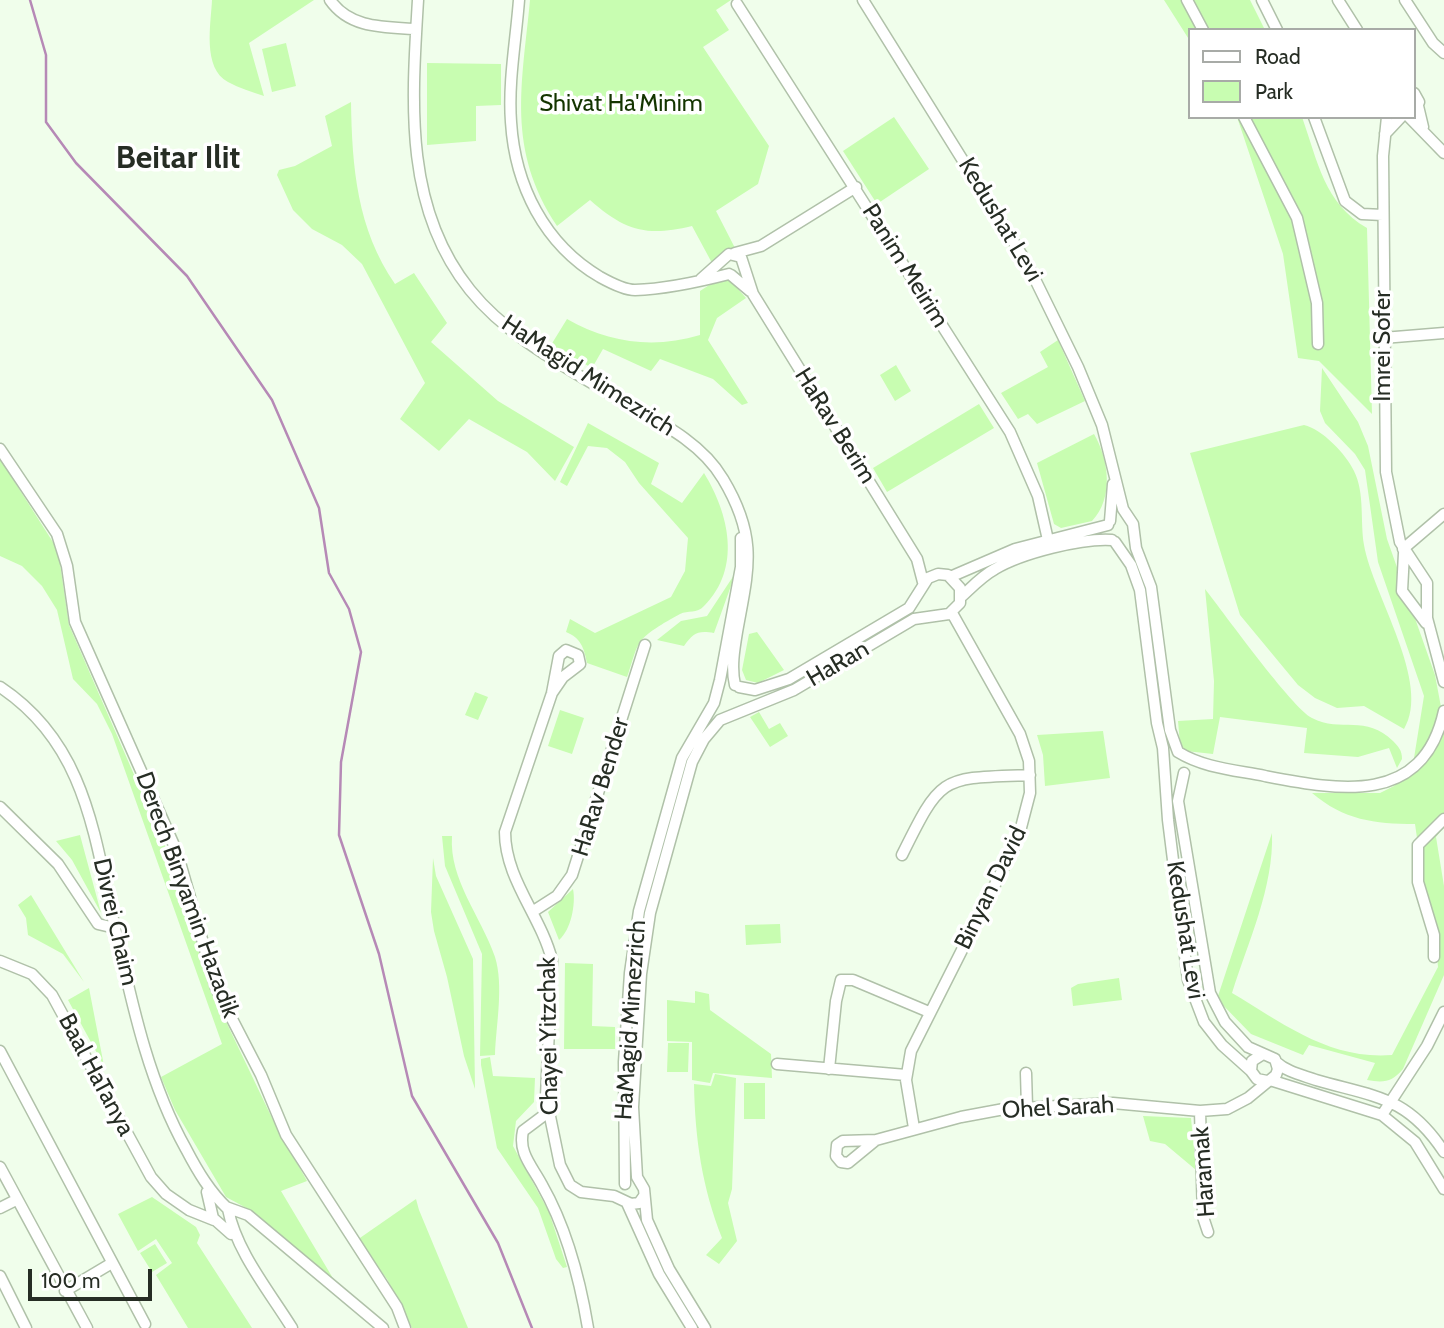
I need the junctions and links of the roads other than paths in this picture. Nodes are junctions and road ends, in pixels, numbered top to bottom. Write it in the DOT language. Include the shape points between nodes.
graph roads {
  1 [pos="330,0"];
  2 [pos="418,0"];
  3 [pos="519,0"];
  4 [pos="863,0"];
  5 [pos="1187,0"];
  6 [pos="1262,0"];
  7 [pos="1338,0"];
  8 [pos="1405,0"];
  9 [pos="737,4"];
  10 [pos="1202,28"];
  11 [pos="1276,28"];
  12 [pos="1356,28"];
  13 [pos="416,29"];
  14 [pos="1444,53"];
  15 [pos="1416,109"];
  16 [pos="1245,119"];
  17 [pos="1315,119"];
  18 [pos="1387,119"];
  19 [pos="1398,119"];
  20 [pos="1411,119"];
  21 [pos="1426,134"];
  22 [pos="1384,138"];
  23 [pos="1444,153"];
  24 [pos="856,187"];
  25 [pos="1383,215"];
  26 [pos="761,246"];
  27 [pos="735,253"];
  28 [pos="723,262"];
  29 [pos="744,266"];
  30 [pos="730,274"];
  31 [pos="697,281"];
  32 [pos="753,293"];
  33 [pos="1444,333"];
  34 [pos="1383,338"];
  35 [pos="1318,344"];
  36 [pos="0,449"];
  37 [pos="1110,453"];
  38 [pos="735,502"];
  39 [pos="1444,514"];
  40 [pos="1128,518"];
  41 [pos="1109,523"];
  42 [pos="1133,533"];
  43 [pos="1048,540"];
  44 [pos="1114,541"];
  45 [pos="1404,551"];
  46 [pos="917,559"];
  47 [pos="936,574"];
  48 [pos="1423,576"];
  49 [pos="950,577"];
  50 [pos="1403,579"];
  51 [pos="921,587"];
  52 [pos="1426,592"];
  53 [pos="961,597"];
  54 [pos="1408,598"];
  55 [pos="952,613"];
  56 [pos="934,615"];
  57 [pos="1428,626"];
  58 [pos="645,645"];
  59 [pos="559,666"];
  60 [pos="570,672"];
  61 [pos="1444,682"];
  62 [pos="737,686"];
  63 [pos="0,687"];
  64 [pos="552,693"];
  65 [pos="715,698"];
  66 [pos="1444,711"];
  67 [pos="741,712"];
  68 [pos="728,717"];
  69 [pos="1183,755"];
  70 [pos="1165,765"];
  71 [pos="1215,766"];
  72 [pos="1185,772"];
  73 [pos="1030,775"];
  74 [pos="0,807"];
  75 [pos="1444,819"];
  76 [pos="902,855"];
  77 [pos="532,912"];
  78 [pos="115,928"];
  79 [pos="1434,957"];
  80 [pos="0,961"];
  81 [pos="929,1012"];
  82 [pos="1444,1012"];
  83 [pos="0,1051"];
  84 [pos="1264,1054"];
  85 [pos="1276,1062"];
  86 [pos="777,1064"];
  87 [pos="830,1069"];
  88 [pos="1252,1072"];
  89 [pos="1026,1073"];
  90 [pos="906,1075"];
  91 [pos="1269,1080"];
  92 [pos="1393,1101"];
  93 [pos="1241,1102"];
  94 [pos="1027,1107"];
  95 [pos="1200,1111"];
  96 [pos="547,1113"];
  97 [pos="1382,1115"];
  98 [pos="914,1128"];
  99 [pos="876,1140"];
  100 [pos="1444,1152"];
  101 [pos="0,1167"];
  102 [pos="624,1186"];
  103 [pos="1444,1189"];
  104 [pos="643,1191"];
  105 [pos="607,1196"];
  106 [pos="16,1200"];
  107 [pos="626,1202"];
  108 [pos="0,1208"];
  109 [pos="220,1213"];
  110 [pos="1208,1232"];
  111 [pos="112,1263"];
  112 [pos="0,1276"];
  113 [pos="65,1291"];
  114 [pos="145,1324"];
  115 [pos="26,1328"];
  116 [pos="87,1328"];
  117 [pos="292,1328"];
  118 [pos="383,1328"];
  119 [pos="405,1328"];
  120 [pos="588,1328"];
  121 [pos="692,1328"];
  122 [pos="705,1328"];
  1 -- 13 [label="street" via="356,21"];
  2 -- 13 [label="street, HaMagid Mimezrich"];
  3 -- 31 [label="street" via="511,120 516,163 540,219 590,271 622,287 634,290"];
  4 -- 37 [label="street, Kedushat Levi" via="1046,298"];
  5 -- 10 [label="street"];
  6 -- 11 [label="street"];
  7 -- 12 [label="street"];
  8 -- 14 [label="street"];
  9 -- 24 [label="street, Panim Meirim"];
  13 -- 38 [label="street, HaMagid Mimezrich" via="418,177 441,243 470,290 535,346 700,451"];
  15 -- 21 [label="street"];
  16 -- 35 [label="street" via="1297,218 1311,265"];
  17 -- 25 [label="street" via="1345,201 1362,214"];
  18 -- 22 [label="street, Imrei Sofer"];
  19 -- 22 [label="street"];
  20 -- 21 [label="street"];
  21 -- 23 [label="street"];
  22 -- 25 [label="street, Imrei Sofer"];
  24 -- 26 [label="street"];
  24 -- 43 [label="street, Panim Meirim" via="1010,432 1038,496"];
  25 -- 34 [label="street, Imrei Sofer"];
  26 -- 27 [label="street"];
  26 -- 29 [label="street"];
  27 -- 28 [label="street"];
  27 -- 29 [label="street"];
  28 -- 30 [label="street"];
  28 -- 31 [label="street"];
  29 -- 30 [label="street" via="739,274"];
  29 -- 32 [label="street, HaRav Berim"];
  30 -- 31 [label="street"];
  30 -- 32 [label="street, HaRav Berim"];
  32 -- 46 [label="street, HaRav Berim"];
  33 -- 34 [label="street"];
  34 -- 45 [label="street, Imrei Sofer" via="1383,448 1390,504"];
  36 -- 119 [label="street, Derech Binyamin Hazadik" via="57,534 75,622 177,852 216,988 286,1135 397,1307"];
  37 -- 40 [label="street, Kedushat Levi"];
  37 -- 41 [label="street, Kedushat Levi"];
  38 -- 62 [label="street, HaMagid Mimezrich" via="750,567 735,648"];
  38 -- 65 [label="street, HaMagid Mimezrich" via="741,567"];
  39 -- 45 [label="street"];
  40 -- 41 [label="street" via="1116,516"];
  40 -- 42 [label="street"];
  41 -- 43 [label="street"];
  41 -- 44 [label="street" via="1108,535"];
  42 -- 44 [label="street" via="1128,540"];
  42 -- 69 [label="street" via="1151,587 1170,730"];
  43 -- 49 [label="street"];
  44 -- 53 [label="street" via="1073,545 1018,559 989,573"];
  44 -- 70 [label="street, Kedushat Levi" via="1131,565 1140,590"];
  45 -- 48 [label="street"];
  45 -- 50 [label="street"];
  46 -- 47 [label="street, HaRav Berim"];
  46 -- 51 [label="street, HaRav Berim"];
  47 -- 49 [label="street"];
  47 -- 51 [label="street"];
  48 -- 50 [label="street" via="1415,573"];
  48 -- 52 [label="street"];
  49 -- 53 [label="street" via="959,585"];
  50 -- 54 [label="street" via="1401,587"];
  51 -- 56 [label="street" via="923,608"];
  51 -- 62 [label="street, HaRan" via="909,608 789,679 755,690"];
  52 -- 54 [label="street" via="1416,600"];
  52 -- 57 [label="street"];
  53 -- 55 [label="street"];
  54 -- 57 [label="street"];
  55 -- 56 [label="street"];
  55 -- 73 [label="street, Binyan David" via="1015,722"];
  56 -- 67 [label="street, HaRan" via="914,619 794,690"];
  57 -- 61 [label="street"];
  58 -- 77 [label="street, HaRav Bender" via="572,875 557,896"];
  59 -- 60 [label="street"];
  59 -- 60 [label="street" via="561,653 576,652 580,664"];
  59 -- 64 [label="street, Chayei Yitzchak"];
  60 -- 64 [label="street, Chayei Yitzchak"];
  62 -- 65 [label="street" via="722,686"];
  62 -- 67 [label="street" via="746,699"];
  63 -- 78 [label="street, Divrei Chaim" via="29,708 68,759 96,838"];
  64 -- 77 [label="street, Chayei Yitzchak" via="505,832 510,863"];
  65 -- 68 [label="street" via="718,712"];
  65 -- 102 [label="street, HaMagid Mimezrich" via="682,758 639,911 624,1062"];
  66 -- 71 [label="street" via="1425,755 1406,773 1376,786 1318,786"];
  67 -- 68 [label="street"];
  68 -- 104 [label="street, HaMagid Mimezrich" via="715,725 692,762 650,913 634,1085 636,1170"];
  69 -- 70 [label="street" via="1171,753"];
  69 -- 71 [label="street"];
  69 -- 72 [label="street, Kedushat Levi"];
  70 -- 72 [label="street" via="1174,776"];
  70 -- 88 [label="street, Kedushat Levi" via="1192,995 1212,1032"];
  71 -- 72 [label="street"];
  72 -- 84 [label="street, Kedushat Levi" via="1178,792 1182,833 1210,993 1234,1032 1248,1047"];
  73 -- 76 [label="street" via="962,778 943,787 927,805"];
  73 -- 81 [label="street, Binyan David" via="1029,801 1018,839"];
  74 -- 78 [label="street" via="58,864 97,924"];
  75 -- 79 [label="street" via="1418,845 1418,882 1434,935"];
  77 -- 96 [label="street, Chayei Yitzchak" via="549,949 553,972"];
  78 -- 109 [label="street, Divrei Chaim" via="152,1072 178,1135"];
  80 -- 109 [label="street, Baal HaTanya" via="32,974 52,995 151,1177 180,1204"];
  81 -- 87 [label="street" via="853,980 841,980"];
  81 -- 90 [label="street, Binyan David" via="911,1051"];
  82 -- 92 [label="street"];
  83 -- 111 [label="street"];
  84 -- 85 [label="street"];
  84 -- 88 [label="street" via="1254,1058"];
  85 -- 91 [label="street" via="1277,1072"];
  85 -- 92 [label="street" via="1294,1073"];
  86 -- 87 [label="street"];
  87 -- 90 [label="street"];
  88 -- 91 [label="street" via="1260,1081"];
  88 -- 93 [label="street"];
  89 -- 94 [label="street"];
  90 -- 98 [label="street, Binyan David"];
  91 -- 93 [label="street, Ohel Sarah"];
  91 -- 97 [label="street"];
  92 -- 97 [label="street"];
  92 -- 100 [label="street" via="1419,1120"];
  93 -- 95 [label="street, Ohel Sarah" via="1227,1109"];
  94 -- 95 [label="street, Ohel Sarah" via="1113,1103"];
  94 -- 98 [label="street, Ohel Sarah"];
  95 -- 110 [label="street, Haramak" via="1203,1217"];
  96 -- 105 [label="street, Chayei Yitzchak" via="570,1185 586,1194"];
  96 -- 120 [label="street" via="523,1131 521,1147 556,1214"];
  97 -- 103 [label="street" via="1415,1142"];
  98 -- 99 [label="street, Ohel Sarah"];
  101 -- 106 [label="street"];
  102 -- 104 [label="street" via="635,1181"];
  102 -- 105 [label="street"];
  102 -- 107 [label="street, HaMagid Mimezrich"];
  104 -- 107 [label="street" via="635,1204"];
  104 -- 122 [label="street, HaMagid Mimezrich" via="647,1220 669,1269"];
  105 -- 107 [label="street, Chayei Yitzchak"];
  106 -- 108 [label="street"];
  106 -- 113 [label="street"];
  107 -- 121 [label="street" via="659,1274"];
  109 -- 117 [label="street, Divrei Chaim"];
  109 -- 118 [label="street" via="244,1212"];
  111 -- 113 [label="street"];
  111 -- 114 [label="street"];
  112 -- 115 [label="street"];
  113 -- 116 [label="street"];
}
